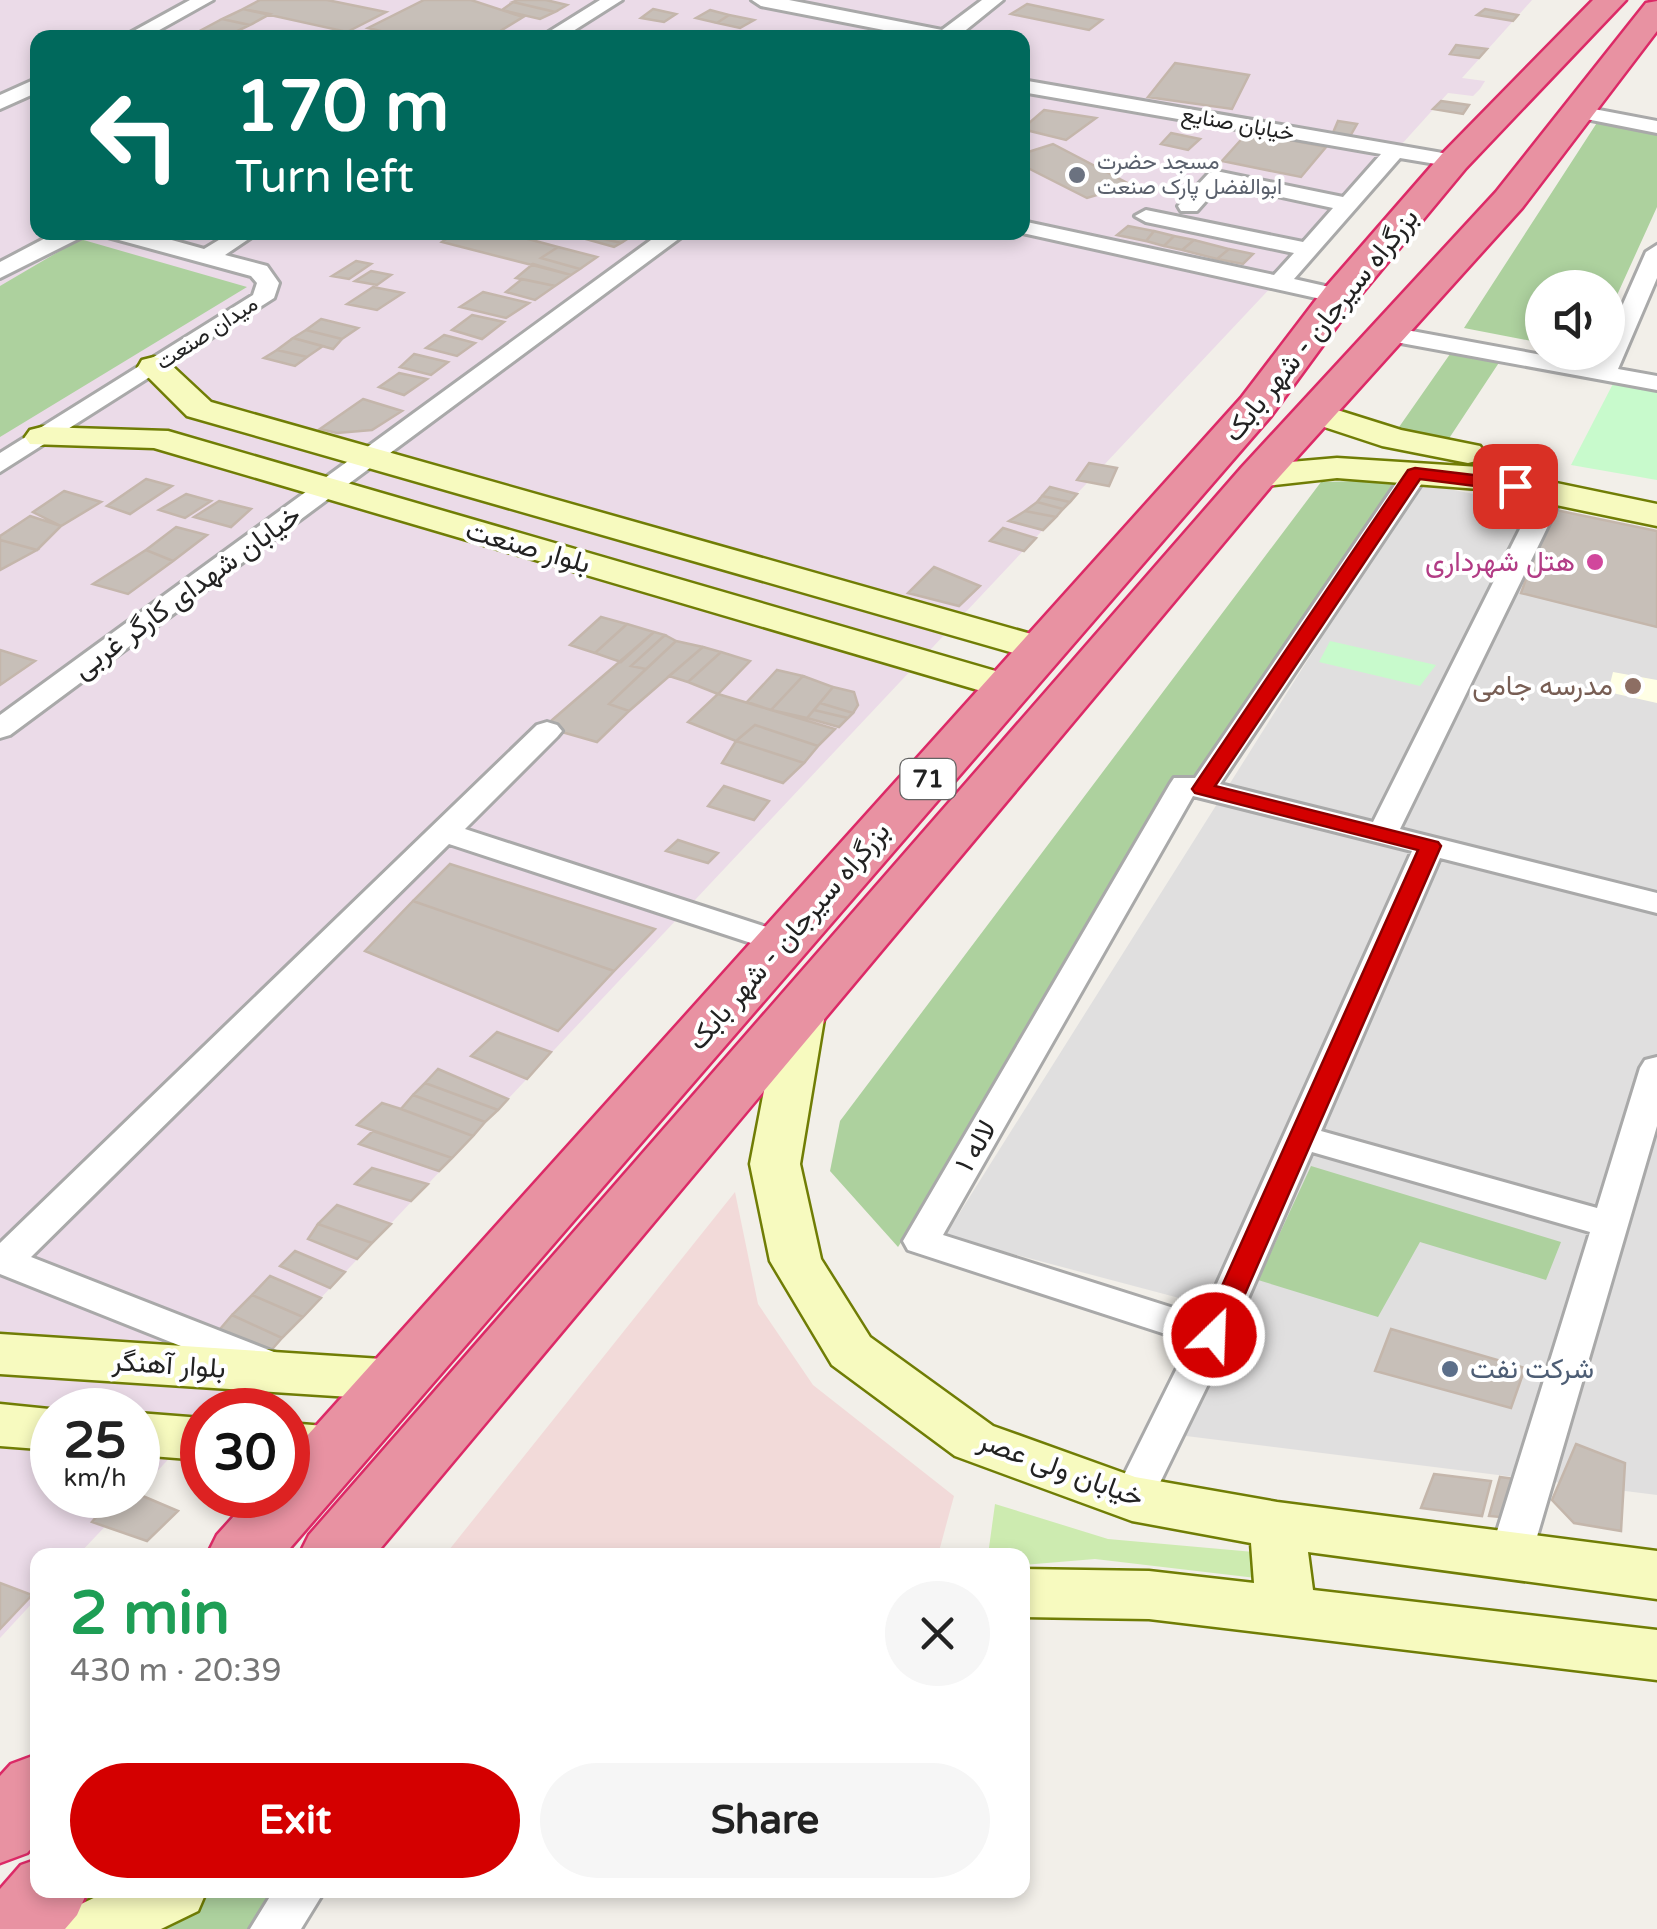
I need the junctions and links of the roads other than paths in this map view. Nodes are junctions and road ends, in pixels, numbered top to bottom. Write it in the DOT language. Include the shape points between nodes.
graph roads {
  1 [pos="204,0"];
  2 [pos="760,0"];
  3 [pos="829,0"];
  4 [pos="994,0"];
  5 [pos="1610,0"];
  6 [pos="620,5"];
  7 [pos="1657,10"];
  8 [pos="148,28"];
  9 [pos="144,30"];
  10 [pos="157,30"];
  11 [pos="565,30"];
  12 [pos="588,30"];
  13 [pos="932,30"];
  14 [pos="938,30"];
  15 [pos="953,30"];
  16 [pos="1030,87"];
  17 [pos="30,88"];
  18 [pos="0,103"];
  19 [pos="1578,112"];
  20 [pos="1657,126"];
  21 [pos="1395,152"];
  22 [pos="1446,173"];
  23 [pos="1508,200"];
  24 [pos="1348,205"];
  25 [pos="1146,216"];
  26 [pos="1030,229"];
  27 [pos="55,240"];
  28 [pos="144,240"];
  29 [pos="667,240"];
  30 [pos="1314,242"];
  31 [pos="207,245"];
  32 [pos="1657,252"];
  33 [pos="0,271"];
  34 [pos="1279,283"];
  35 [pos="1339,296"];
  36 [pos="1646,302"];
  37 [pos="1390,334"];
  38 [pos="154,367"];
  39 [pos="1604,373"];
  40 [pos="1657,383"];
  41 [pos="1315,413"];
  42 [pos="42,438"];
  43 [pos="373,456"];
  44 [pos="0,464"];
  45 [pos="1484,468"];
  46 [pos="1415,474"];
  47 [pos="1257,476"];
  48 [pos="328,488"];
  49 [pos="1657,489"];
  50 [pos="1551,493"];
  51 [pos="1657,515"];
  52 [pos="1042,650"];
  53 [pos="1009,687"];
  54 [pos="0,729"];
  55 [pos="547,731"];
  56 [pos="1194,787"];
  57 [pos="444,832"];
  58 [pos="1382,834"];
  59 [pos="1430,846"];
  60 [pos="1657,903"];
  61 [pos="783,943"];
  62 [pos="803,1008"];
  63 [pos="1656,1076"];
  64 [pos="1301,1137"];
  65 [pos="1611,1226"];
  66 [pos="1214,1335"];
  67 [pos="0,1354"];
  68 [pos="286,1373"];
  69 [pos="397,1380"];
  70 [pos="0,1425"];
  71 [pos="30,1427"];
  72 [pos="312,1446"];
  73 [pos="1132,1499"];
  74 [pos="1278,1525"];
  75 [pos="246,1548"];
  76 [pos="340,1548"];
  77 [pos="1510,1556"];
  78 [pos="1657,1576"];
  79 [pos="1030,1592"];
  80 [pos="1286,1610"];
  81 [pos="1657,1654"];
  82 [pos="30,1796"];
  83 [pos="0,1829"];
  84 [pos="41,1898"];
  85 [pos="296,1898"];
  86 [pos="16,1929"];
  87 [pos="273,1929"];
  1 -- 8 [label="street"];
  2 -- 13 [label="street"];
  3 -- 14 [label="street"];
  4 -- 15 [label="street"];
  5 -- 22 [label="highway, بزرگراه سیرجان - شهر بابک / 71"];
  6 -- 11 [label="street"];
  6 -- 12 [label="street"];
  7 -- 19 [label="highway, بزرگراه سیرجان - شهر بابک / 71"];
  8 -- 9 [label="street"];
  8 -- 10 [label="street"];
  16 -- 21 [label="street, خیابان صنایع"];
  17 -- 18 [label="street"];
  19 -- 20 [label="street"];
  19 -- 23 [label="highway, بزرگراه سیرجان - شهر بابک / 71"];
  21 -- 22 [label="street, خیابان صنایع"];
  21 -- 24 [label="street"];
  22 -- 23 [label="highway"];
  22 -- 35 [label="highway, بزرگراه سیرجان - شهر بابک / 71"];
  23 -- 37 [label="highway, بزرگراه سیرجان - شهر بابک / 71"];
  24 -- 30 [label="street"];
  24 -- 30 [label="street" via="1216,177 1189,206"];
  25 -- 30 [label="street"];
  26 -- 34 [label="street"];
  27 -- 33 [label="street"];
  28 -- 31 [label="street, میدان صنعت" via="179,250"];
  29 -- 43 [label="street, خیابان شهدای کارگر غربی"];
  30 -- 34 [label="street"];
  31 -- 38 [label="street, میدان صنعت" via="259,271 268,283 263,298"];
  32 -- 36 [label="street"];
  34 -- 35 [label="street"];
  35 -- 52 [label="highway, بزرگراه سیرجان - شهر بابک / 71" via="1256,407"];
  36 -- 39 [label="street"];
  37 -- 39 [label="street"];
  37 -- 41 [label="highway, بزرگراه سیرجان - شهر بابک / 71"];
  38 -- 42 [label="street, میدان صنعت"];
  38 -- 43 [label="street, بلوار صنعت" via="199,410"];
  39 -- 40 [label="street"];
  41 -- 45 [label="street"];
  41 -- 47 [label="highway, بزرگراه سیرجان - شهر بابک / 71"];
  42 -- 44 [label="street, میدان صنعت"];
  42 -- 48 [label="street, بلوار صنعت" via="156,438"];
  43 -- 48 [label="street, خیابان شهدای کارگر غربی"];
  43 -- 52 [label="street, بلوار صنعت"];
  45 -- 46 [label="street"];
  45 -- 49 [label="street"];
  45 -- 50 [label="street"];
  46 -- 47 [label="street" via="1336,468"];
  46 -- 56 [label="street"];
  47 -- 62 [label="highway, بزرگراه سیرجان - شهر بابک / 71"];
  48 -- 53 [label="street, بلوار صنعت"];
  48 -- 54 [label="street, خیابان شهدای کارگر غربی"];
  50 -- 51 [label="street"];
  50 -- 58 [label="street"];
  52 -- 53 [label="highway, بزرگراه سیرجان - شهر بابک / 71"];
  53 -- 61 [label="highway, بزرگراه سیرجان - شهر بابک / 71"];
  55 -- 57 [label="street"];
  56 -- 58 [label="street"];
  56 -- 66 [label="street, لاله ۱" via="920,1241"];
  57 -- 61 [label="street"];
  57 -- 68 [label="street" via="4,1262"];
  58 -- 59 [label="street"];
  59 -- 60 [label="street"];
  59 -- 64 [label="street"];
  61 -- 69 [label="highway, بزرگراه سیرجان - شهر بابک / 71"];
  62 -- 73 [label="street, خیابان ولی عصر" via="775,1164 796,1261 850,1351 974,1441"];
  62 -- 76 [label="highway, بزرگراه سیرجان - شهر بابک / 71"];
  63 -- 65 [label="street"];
  64 -- 65 [label="street"];
  64 -- 66 [label="street"];
  65 -- 77 [label="street"];
  66 -- 73 [label="street"];
  67 -- 68 [label="street, بلوار آهنگر"];
  68 -- 69 [label="street, بلوار آهنگر"];
  69 -- 72 [label="highway, بزرگراه سیرجان - شهر بابک / 71"];
  70 -- 71 [label="street"];
  72 -- 75 [label="highway, بزرگراه سیرجان - شهر بابک / 71"];
  73 -- 74 [label="street, خیابان ولی عصر"];
  74 -- 77 [label="street, خیابان ولی عصر"];
  74 -- 80 [label="street"];
  77 -- 78 [label="street, خیابان ولی عصر"];
  79 -- 80 [label="street" via="1149,1595"];
  80 -- 81 [label="street"];
  82 -- 83 [label="highway"];
  84 -- 86 [label="highway"];
  85 -- 87 [label="street"];
}
